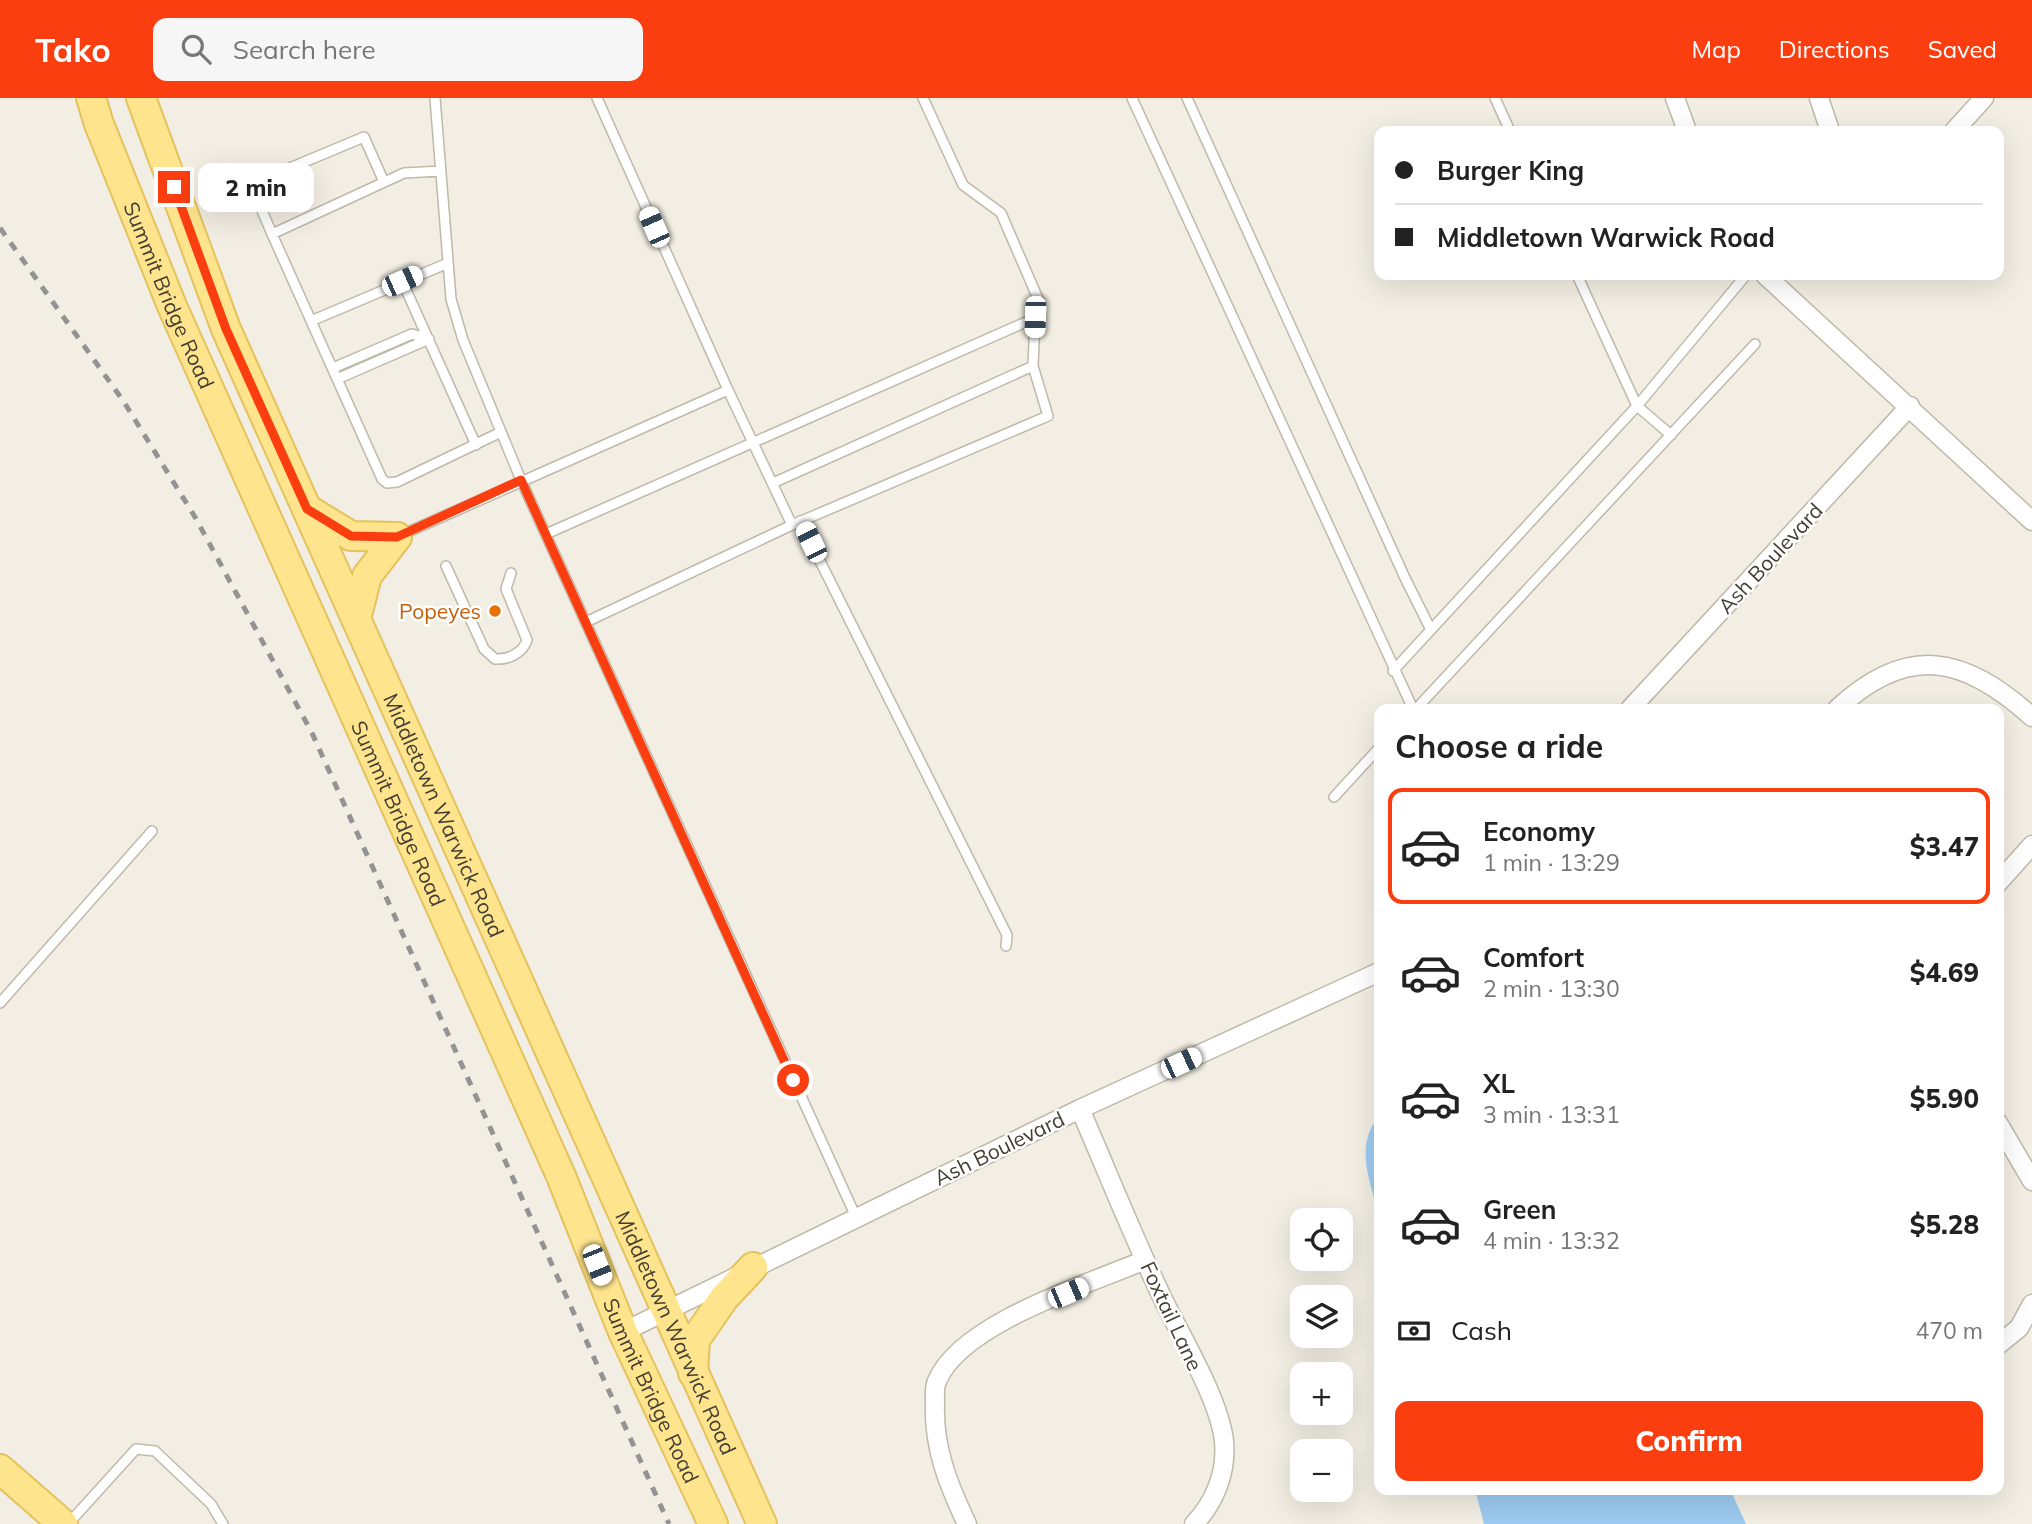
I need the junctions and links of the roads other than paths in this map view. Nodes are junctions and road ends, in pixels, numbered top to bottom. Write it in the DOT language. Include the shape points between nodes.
graph roads {
  1 [pos="79,98"];
  2 [pos="435,98"];
  3 [pos="597,98"];
  4 [pos="923,98"];
  5 [pos="1132,98"];
  6 [pos="1187,98"];
  7 [pos="1495,98"];
  8 [pos="1675,98"];
  9 [pos="1819,98"];
  10 [pos="1984,98"];
  11 [pos="144,104"];
  12 [pos="95,111"];
  13 [pos="1508,126"];
  14 [pos="1685,126"];
  15 [pos="1828,126"];
  16 [pos="1959,126"];
  17 [pos="441,171"];
  18 [pos="384,182"];
  19 [pos="272,234"];
  20 [pos="448,263"];
  21 [pos="1579,280"];
  22 [pos="1742,280"];
  23 [pos="1771,280"];
  24 [pos="402,281"];
  25 [pos="1035,317"];
  26 [pos="311,321"];
  27 [pos="429,339"];
  28 [pos="1755,344"];
  29 [pos="1033,366"];
  30 [pos="333,368"];
  31 [pos="337,379"];
  32 [pos="728,390"];
  33 [pos="1637,405"];
  34 [pos="1910,406"];
  35 [pos="501,432"];
  36 [pos="1671,435"];
  37 [pos="752,440"];
  38 [pos="476,444"];
  39 [pos="521,480"];
  40 [pos="773,483"];
  41 [pos="307,509"];
  42 [pos="2032,521"];
  43 [pos="796,523"];
  44 [pos="546,534"];
  45 [pos="397,537"];
  46 [pos="446,566"];
  47 [pos="510,573"];
  48 [pos="356,619"];
  49 [pos="586,622"];
  50 [pos="1431,630"];
  51 [pos="1393,671"];
  52 [pos="1411,704"];
  53 [pos="1419,704"];
  54 [pos="1635,704"];
  55 [pos="1843,704"];
  56 [pos="2032,717"];
  57 [pos="1374,753"];
  58 [pos="1334,797"];
  59 [pos="152,831"];
  60 [pos="2032,845"];
  61 [pos="2004,876"];
  62 [pos="1006,946"];
  63 [pos="1374,974"];
  64 [pos="0,1003"];
  65 [pos="1080,1109"];
  66 [pos="2004,1133"];
  67 [pos="2032,1181"];
  68 [pos="856,1217"];
  69 [pos="1145,1260"];
  70 [pos="753,1267"];
  71 [pos="2032,1304"];
  72 [pos="665,1310"];
  73 [pos="623,1332"];
  74 [pos="2004,1340"];
  75 [pos="693,1373"];
  76 [pos="0,1469"];
  77 [pos="66,1524"];
  78 [pos="223,1524"];
  79 [pos="713,1524"];
  80 [pos="762,1524"];
  81 [pos="967,1524"];
  82 [pos="1194,1524"];
  1 -- 12 [label="main road, Summit Bridge Road"];
  2 -- 17 [label="lane"];
  3 -- 32 [label="lane"];
  4 -- 25 [label="lane" via="962,185 1002,213 1039,301"];
  5 -- 51 [label="lane"];
  6 -- 50 [label="lane"];
  7 -- 13 [label="lane"];
  8 -- 14 [label="street"];
  9 -- 15 [label="street"];
  10 -- 16 [label="street"];
  11 -- 41 [label="main road, Middletown Warwick Road" via="226,329"];
  12 -- 73 [label="main road, Summit Bridge Road" via="172,306 561,1176"];
  17 -- 18 [label="lane" via="404,173"];
  17 -- 20 [label="lane"];
  18 -- 19 [label="lane"];
  18 -- 19 [label="lane" via="364,138 261,180 255,194"];
  19 -- 26 [label="lane"];
  20 -- 24 [label="lane"];
  20 -- 35 [label="lane" via="451,299 463,340"];
  21 -- 33 [label="lane"];
  22 -- 33 [label="lane"];
  23 -- 34 [label="street"];
  24 -- 26 [label="lane"];
  24 -- 27 [label="lane"];
  25 -- 29 [label="lane"];
  25 -- 37 [label="lane"];
  26 -- 30 [label="lane"];
  27 -- 30 [label="lane" via="412,334"];
  27 -- 31 [label="lane"];
  27 -- 38 [label="lane"];
  28 -- 36 [label="lane"];
  29 -- 40 [label="lane"];
  29 -- 43 [label="lane" via="1048,416"];
  30 -- 31 [label="lane"];
  31 -- 38 [label="lane" via="387,483"];
  32 -- 37 [label="lane"];
  32 -- 39 [label="lane"];
  33 -- 36 [label="lane"];
  33 -- 50 [label="lane"];
  34 -- 42 [label="street"];
  34 -- 54 [label="street, Ash Boulevard"];
  35 -- 38 [label="lane"];
  35 -- 39 [label="lane"];
  36 -- 53 [label="lane"];
  37 -- 40 [label="lane"];
  37 -- 44 [label="lane"];
  39 -- 44 [label="lane"];
  39 -- 45 [label="lane"];
  40 -- 43 [label="lane"];
  41 -- 45 [label="main road" via="351,536"];
  41 -- 48 [label="main road, Middletown Warwick Road"];
  43 -- 49 [label="lane"];
  43 -- 62 [label="lane" via="1007,935"];
  44 -- 49 [label="lane"];
  45 -- 48 [label="main road" via="367,576"];
  46 -- 47 [label="lane" via="484,649 495,659 519,652 527,640 506,589"];
  48 -- 72 [label="main road, Middletown Warwick Road"];
  49 -- 68 [label="lane"];
  50 -- 51 [label="lane"];
  51 -- 52 [label="lane"];
  55 -- 56 [label="street" via="1869,683 1902,667 1935,665 1965,669 2004,692"];
  57 -- 58 [label="lane"];
  59 -- 64 [label="lane"];
  60 -- 61 [label="street"];
  63 -- 65 [label="street, Ash Boulevard"];
  65 -- 68 [label="street, Ash Boulevard"];
  65 -- 69 [label="street, Foxtail Lane"];
  66 -- 67 [label="street"];
  68 -- 70 [label="street, Ash Boulevard"];
  69 -- 81 [label="street" via="991,1326 951,1357 935,1383 934,1424 944,1475"];
  69 -- 82 [label="street, Foxtail Lane" via="1208,1394 1224,1440 1224,1465 1214,1496"];
  70 -- 72 [label="street, Ash Boulevard"];
  70 -- 75 [label="main road" via="695,1340"];
  71 -- 74 [label="street" via="2019,1328"];
  72 -- 73 [label="street, Ash Boulevard"];
  72 -- 75 [label="main road, Middletown Warwick Road"];
  73 -- 79 [label="main road, Summit Bridge Road"];
  75 -- 80 [label="main road, Middletown Warwick Road"];
  76 -- 77 [label="main road"];
  77 -- 78 [label="lane" via="136,1449 155,1451 211,1504"];
}
